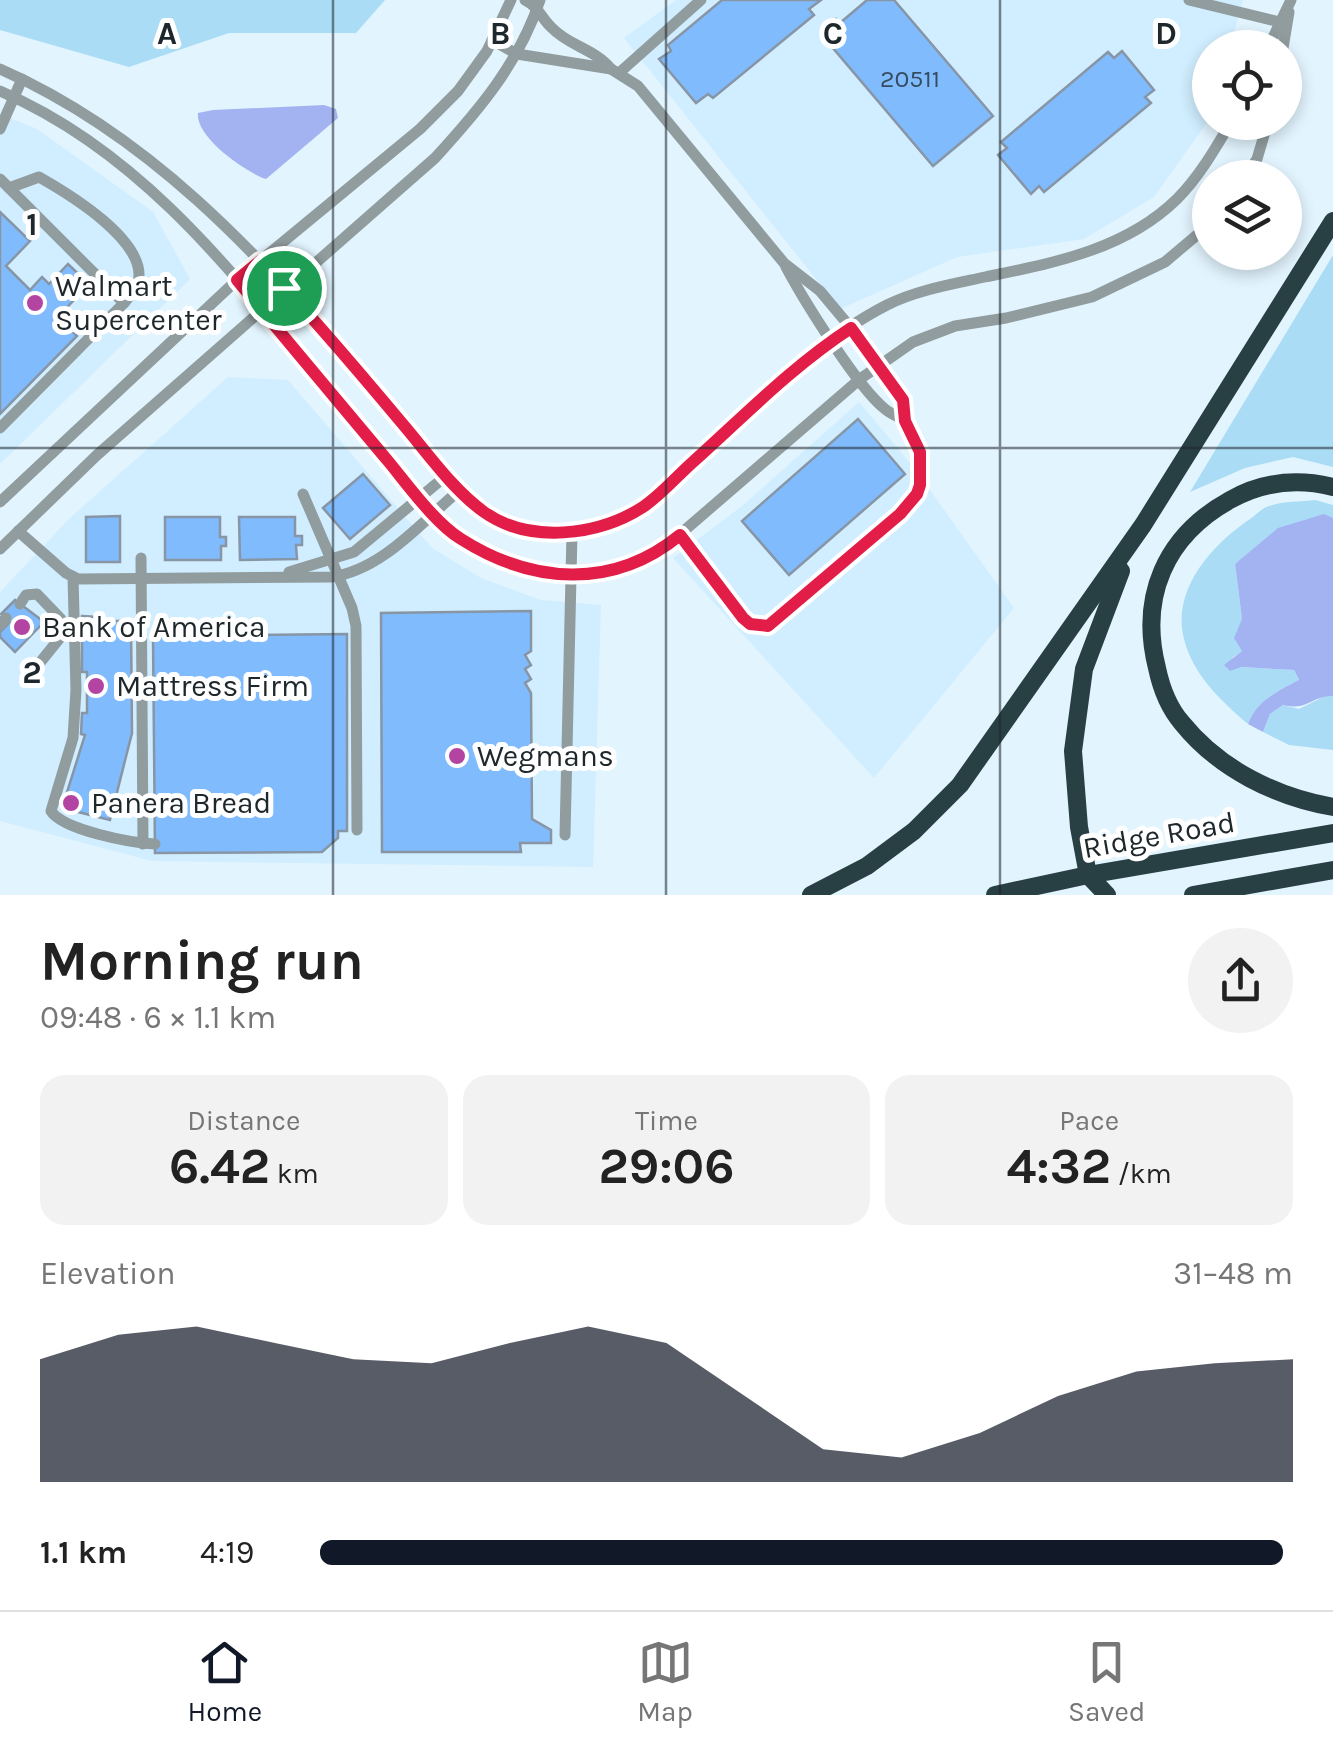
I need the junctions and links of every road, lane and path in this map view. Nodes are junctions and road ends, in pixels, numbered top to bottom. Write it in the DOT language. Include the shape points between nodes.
graph roads {
  1 [pos="511,0"];
  2 [pos="525,0"];
  3 [pos="701,0"];
  4 [pos="1189,0"];
  5 [pos="1291,0"];
  6 [pos="539,3"];
  7 [pos="1280,22"];
  8 [pos="1276,30"];
  9 [pos="1287,30"];
  10 [pos="492,40"];
  11 [pos="518,54"];
  12 [pos="615,71"];
  13 [pos="1,72"];
  14 [pos="22,78"];
  15 [pos="0,92"];
  16 [pos="14,98"];
  17 [pos="0,129"];
  18 [pos="1220,140"];
  19 [pos="4,184"];
  20 [pos="1333,221"];
  21 [pos="1192,239"];
  22 [pos="260,261"];
  23 [pos="784,263"];
  24 [pos="237,280"];
  25 [pos="284,288"];
  26 [pos="124,303"];
  27 [pos="260,308"];
  28 [pos="851,328"];
  29 [pos="832,340"];
  30 [pos="878,365"];
  31 [pos="860,380"];
  32 [pos="905,421"];
  33 [pos="0,428"];
  34 [pos="447,475"];
  35 [pos="1333,486"];
  36 [pos="461,489"];
  37 [pos="303,494"];
  38 [pos="420,498"];
  39 [pos="0,502"];
  40 [pos="433,512"];
  41 [pos="1143,526"];
  42 [pos="18,531"];
  43 [pos="572,532"];
  44 [pos="680,535"];
  45 [pos="0,550"];
  46 [pos="141,558"];
  47 [pos="331,560"];
  48 [pos="281,576"];
  49 [pos="338,576"];
  50 [pos="571,576"];
  51 [pos="74,577"];
  52 [pos="141,577"];
  53 [pos="20,604"];
  54 [pos="34,670"];
  55 [pos="1333,807"];
  56 [pos="357,830"];
  57 [pos="1333,833"];
  58 [pos="565,836"];
  59 [pos="1333,870"];
  60 [pos="1088,876"];
  61 [pos="811,895"];
  62 [pos="996,895"];
  63 [pos="1106,895"];
  64 [pos="1194,895"];
  1 -- 10 [label="street"];
  2 -- 6 [label="street"];
  3 -- 12 [label="street"];
  4 -- 7 [label="street"];
  5 -- 7 [label="street"];
  5 -- 9 [label="street"];
  6 -- 11 [label="street"];
  6 -- 12 [label="street" via="547,24"];
  7 -- 8 [label="street"];
  10 -- 11 [label="street"];
  10 -- 22 [label="street" via="458,91 420,129"];
  11 -- 12 [label="street"];
  11 -- 25 [label="street" via="435,158"];
  12 -- 23 [label="street" via="638,86"];
  13 -- 14 [label="street"];
  14 -- 16 [label="street"];
  14 -- 22 [label="street" via="147,155"];
  15 -- 16 [label="street"];
  16 -- 17 [label="street"];
  16 -- 24 [label="street" via="116,159"];
  18 -- 28 [label="street" via="1177,200 1118,242 940,287 888,304"];
  19 -- 26 [label="street"];
  19 -- 26 [label="street" via="39,176 107,223 136,256 138,283"];
  20 -- 41 [label="highway"];
  21 -- 30 [label="street" via="1165,262 1092,297 956,326"];
  22 -- 24 [label="street"];
  22 -- 25 [label="street"];
  23 -- 28 [label="street"];
  23 -- 29 [label="street"];
  24 -- 27 [label="street"];
  24 -- 39 [label="street"];
  25 -- 27 [label="street"];
  25 -- 34 [label="street"];
  26 -- 33 [label="street"];
  27 -- 38 [label="street"];
  27 -- 42 [label="street"];
  28 -- 29 [label="street"];
  28 -- 30 [label="street"];
  29 -- 31 [label="street"];
  29 -- 43 [label="street" via="643,507"];
  30 -- 31 [label="street"];
  30 -- 32 [label="street" via="903,400"];
  31 -- 32 [label="street" via="883,408"];
  31 -- 44 [label="street"];
  32 -- 44 [label="street" via="920,452 917,494 768,626 743,618"];
  34 -- 36 [label="street"];
  34 -- 38 [label="street"];
  35 -- 55 [label="highway" via="1274,484 1242,494 1188,529 1153,594 1150,643 1180,722 1211,753 1251,780"];
  36 -- 40 [label="street"];
  36 -- 43 [label="street" via="484,512 509,524"];
  37 -- 47 [label="street"];
  38 -- 40 [label="street"];
  38 -- 47 [label="street" via="362,547"];
  40 -- 49 [label="street" via="371,565"];
  40 -- 50 [label="street" via="458,537 496,557"];
  41 -- 60 [label="highway" via="1084,669 1072,751"];
  41 -- 61 [label="highway" via="960,785 867,866"];
  42 -- 45 [label="street"];
  42 -- 51 [label="street"];
  43 -- 50 [label="street"];
  44 -- 50 [label="street" via="645,559"];
  46 -- 52 [label="street"];
  47 -- 48 [label="street"];
  47 -- 49 [label="street"];
  48 -- 49 [label="street"];
  48 -- 52 [label="street"];
  49 -- 56 [label="street" via="352,608"];
  50 -- 58 [label="street"];
  51 -- 52 [label="street"];
  51 -- 52 [label="street" via="73,738 51,811 63,823 148,844"];
  53 -- 54 [label="street" via="37,594 61,619 58,639"];
  57 -- 60 [label="highway, Ridge Road"];
  59 -- 64 [label="highway"];
  60 -- 62 [label="highway, Ridge Road"];
  60 -- 63 [label="highway"];
}
